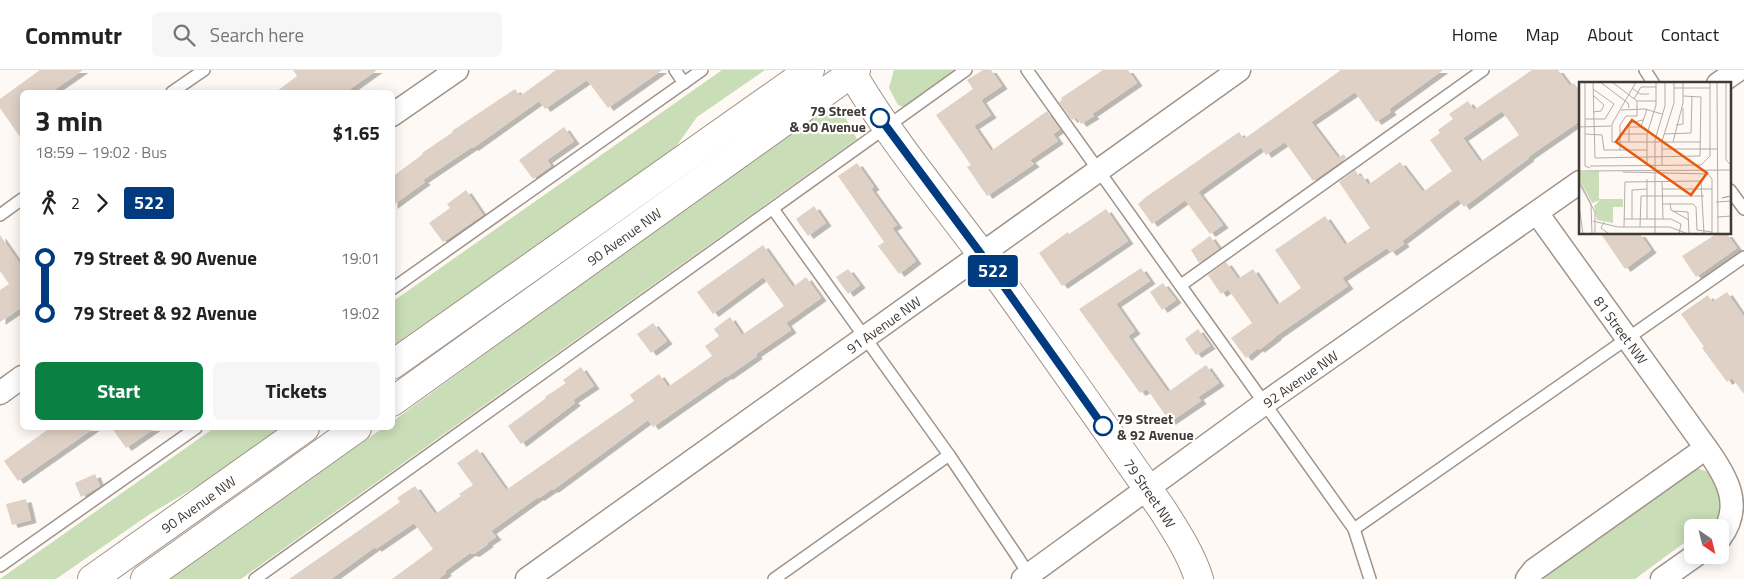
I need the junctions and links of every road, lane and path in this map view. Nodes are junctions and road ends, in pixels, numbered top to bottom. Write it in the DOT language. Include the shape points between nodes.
graph roads {
  1 [pos="204,70"];
  2 [pos="457,70"];
  3 [pos="675,70"];
  4 [pos="702,70"];
  5 [pos="810,70"];
  6 [pos="966,70"];
  7 [pos="1027,70"];
  8 [pos="1239,70"];
  9 [pos="1483,70"];
  10 [pos="1645,70"];
  11 [pos="1738,70"];
  12 [pos="852,71"];
  13 [pos="1653,82"];
  14 [pos="1721,82"];
  15 [pos="684,83"];
  16 [pos="175,90"];
  17 [pos="395,113"];
  18 [pos="886,126"];
  19 [pos="1100,170"];
  20 [pos="1579,183"];
  21 [pos="1732,193"];
  22 [pos="20,200"];
  23 [pos="773,209"];
  24 [pos="1744,209"];
  25 [pos="1538,213"];
  26 [pos="0,215"];
  27 [pos="981,254"];
  28 [pos="1744,257"];
  29 [pos="1181,285"];
  30 [pos="395,287"];
  31 [pos="865,337"];
  32 [pos="1627,338"];
  33 [pos="395,363"];
  34 [pos="20,378"];
  35 [pos="0,393"];
  36 [pos="395,400"];
  37 [pos="1265,403"];
  38 [pos="193,430"];
  39 [pos="302,430"];
  40 [pos="354,430"];
  41 [pos="1706,448"];
  42 [pos="949,455"];
  43 [pos="1147,488"];
  44 [pos="1729,528"];
  45 [pos="1354,529"];
  46 [pos="1684,563"];
  47 [pos="0,566"];
  48 [pos="1028,578"];
  49 [pos="92,579"];
  50 [pos="145,579"];
  51 [pos="255,579"];
  52 [pos="527,579"];
  53 [pos="774,579"];
  54 [pos="1199,579"];
  55 [pos="1370,579"];
  56 [pos="1526,579"];
  57 [pos="1662,579"];
  1 -- 16 [label="lane"];
  2 -- 17 [label="street"];
  3 -- 15 [label="lane"];
  4 -- 15 [label="lane"];
  5 -- 33 [label="main road, 90 Avenue NW"];
  6 -- 18 [label="lane"];
  7 -- 19 [label="lane"];
  8 -- 19 [label="street, 91 Avenue NW"];
  9 -- 29 [label="lane"];
  10 -- 13 [label="lane"];
  11 -- 14 [label="street"];
  12 -- 18 [label="main road, 79 Street NW"];
  12 -- 36 [label="main road, 90 Avenue NW"];
  15 -- 30 [label="lane"];
  18 -- 23 [label="lane"];
  18 -- 27 [label="main road, 79 Street NW"];
  19 -- 27 [label="street, 91 Avenue NW"];
  19 -- 29 [label="lane"];
  20 -- 25 [label="street, 92 Avenue NW"];
  21 -- 24 [label="lane"];
  22 -- 26 [label="lane"];
  23 -- 31 [label="lane"];
  23 -- 51 [label="lane"];
  25 -- 32 [label="street, 81 Street NW"];
  25 -- 37 [label="street, 92 Avenue NW"];
  27 -- 31 [label="street, 91 Avenue NW"];
  27 -- 43 [label="main road, 79 Street NW"];
  28 -- 32 [label="lane"];
  29 -- 37 [label="lane"];
  31 -- 42 [label="lane"];
  31 -- 52 [label="street, 91 Avenue NW"];
  32 -- 41 [label="street, 81 Street NW"];
  32 -- 45 [label="lane"];
  34 -- 35 [label="street"];
  37 -- 43 [label="street, 92 Avenue NW"];
  37 -- 45 [label="lane"];
  38 -- 47 [label="lane"];
  39 -- 49 [label="main road, 90 Avenue NW"];
  40 -- 50 [label="main road"];
  41 -- 44 [label="street, 81 Street NW" via="1734,486 1738,500 1737,516"];
  41 -- 56 [label="street" via="1534,570"];
  42 -- 48 [label="lane"];
  42 -- 53 [label="lane"];
  43 -- 48 [label="street, 92 Avenue NW"];
  43 -- 54 [label="main road, 79 Street NW" via="1174,528"];
  45 -- 55 [label="lane"];
  46 -- 57 [label="street"];
}
